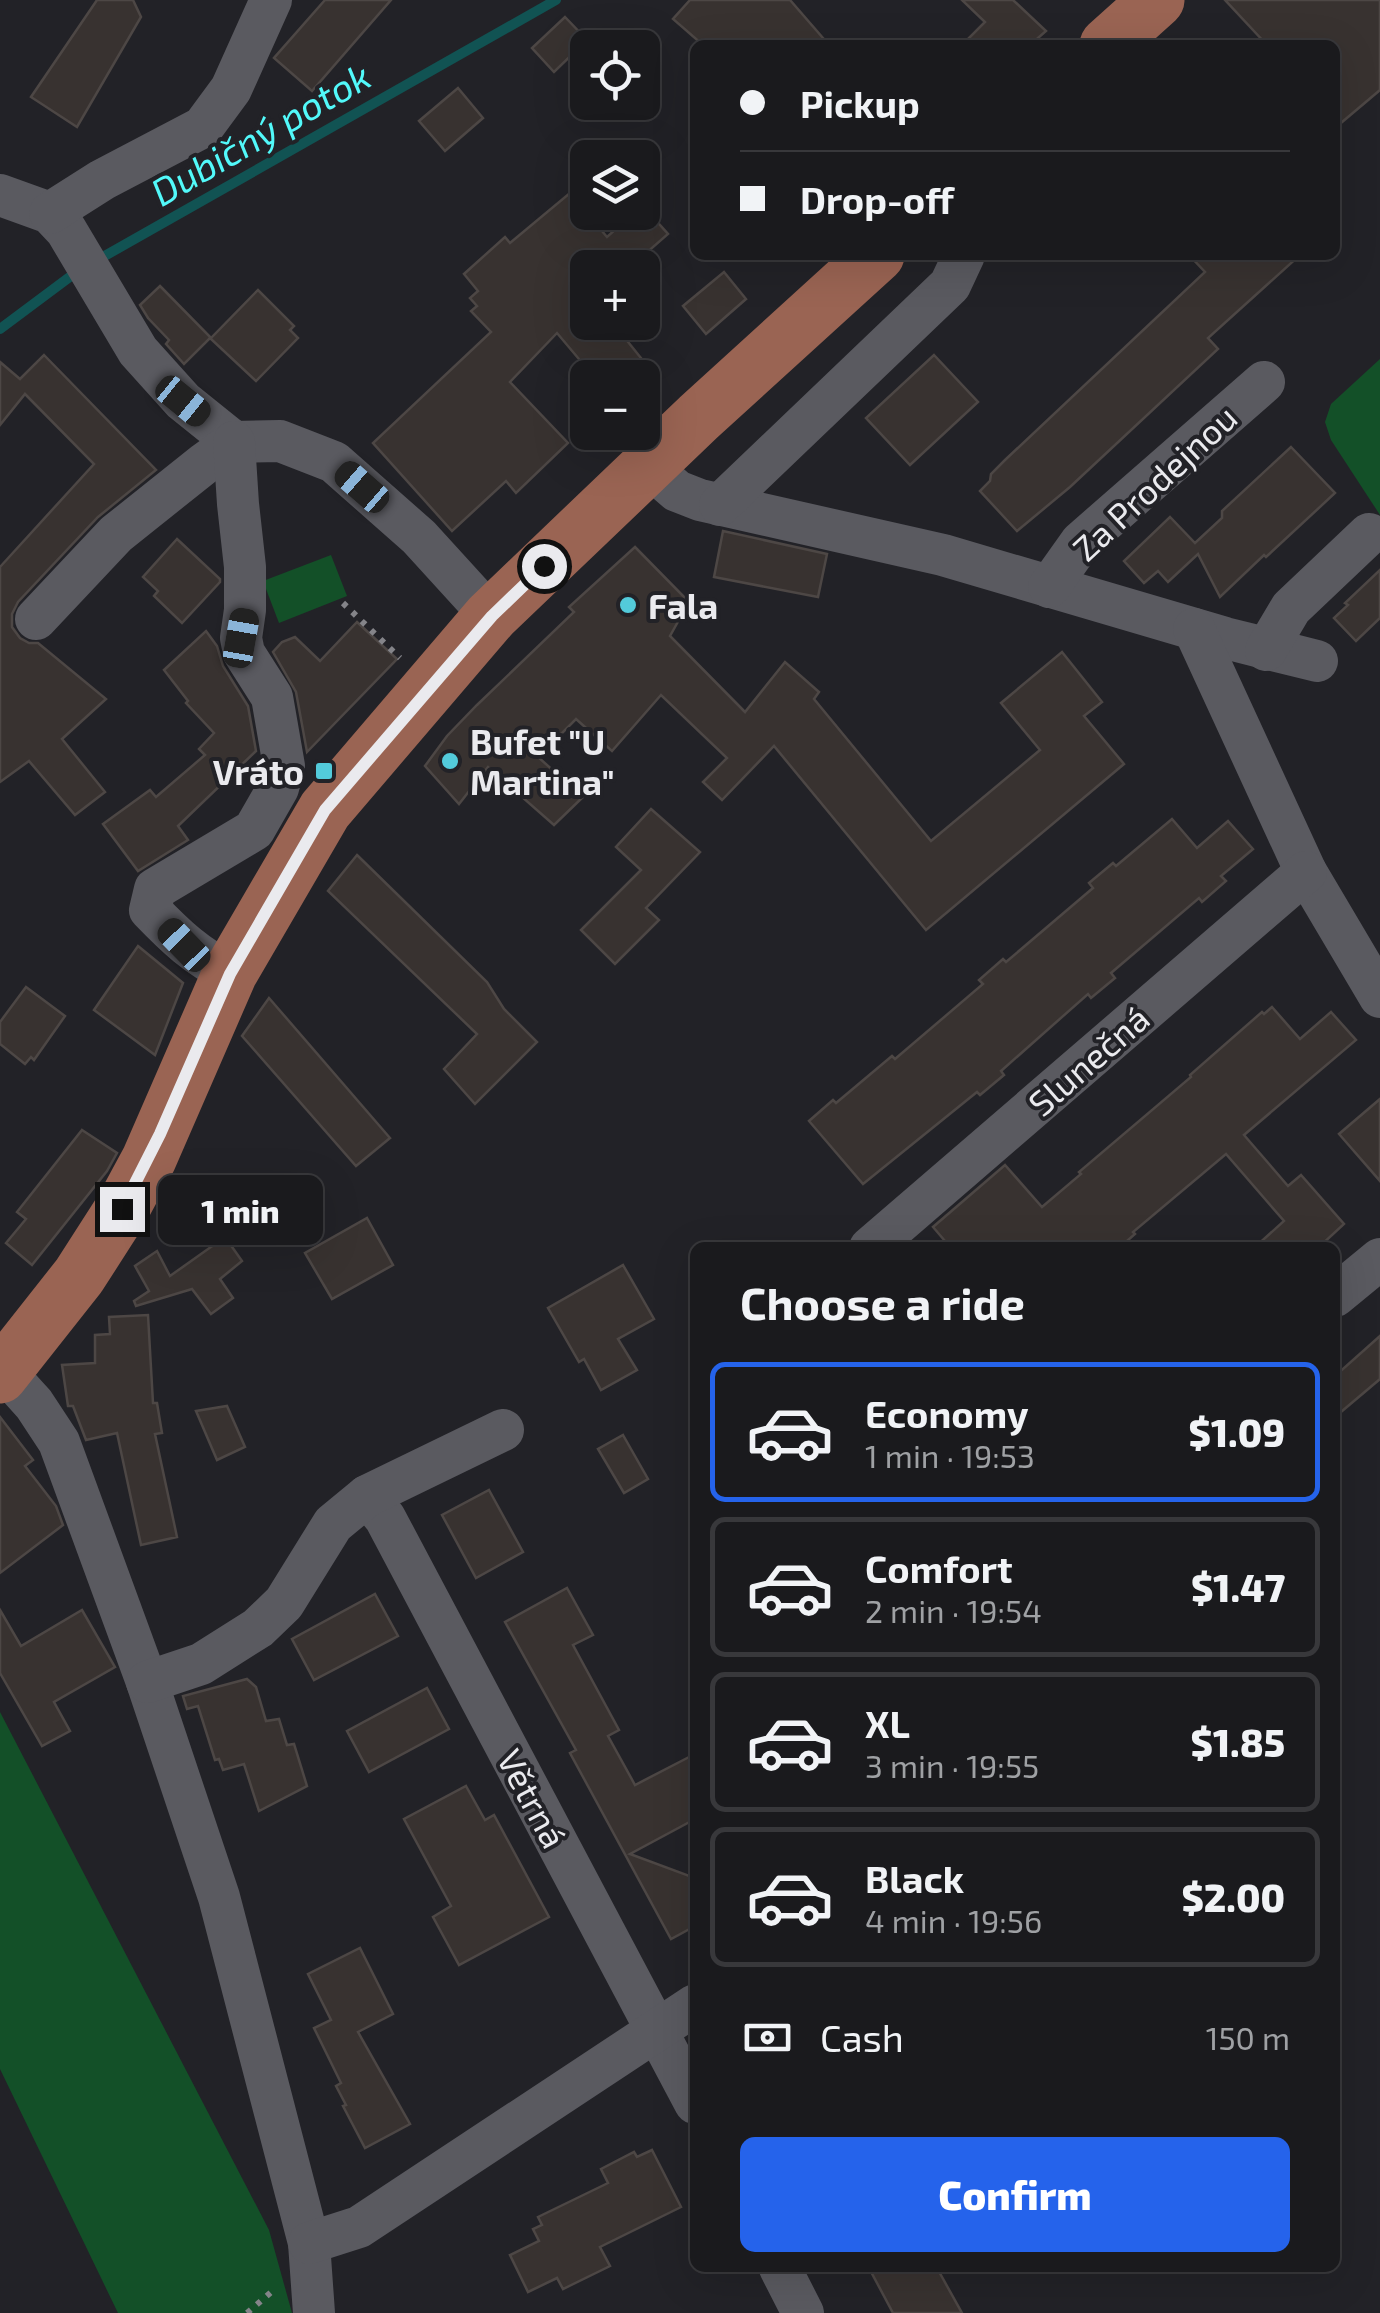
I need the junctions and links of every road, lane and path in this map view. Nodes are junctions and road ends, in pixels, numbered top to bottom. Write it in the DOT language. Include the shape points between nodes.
graph roads {
  1 [pos="271,0"];
  2 [pos="1157,0"];
  3 [pos="1113,40"];
  4 [pos="0,195"];
  5 [pos="50,213"];
  6 [pos="871,260"];
  7 [pos="962,260"];
  8 [pos="1264,382"];
  9 [pos="234,442"];
  10 [pos="648,466"];
  11 [pos="720,505"];
  12 [pos="1369,534"];
  13 [pos="1049,586"];
  14 [pos="343,603"];
  15 [pos="492,616"];
  16 [pos="36,618"];
  17 [pos="1194,630"];
  18 [pos="1272,640"];
  19 [pos="1318,661"];
  20 [pos="430,687"];
  21 [pos="1306,872"];
  22 [pos="230,974"];
  23 [pos="1380,997"];
  24 [pos="877,1242"];
  25 [pos="1380,1259"];
  26 [pos="1340,1292"];
  27 [pos="2,1374"];
  28 [pos="503,1430"];
  29 [pos="368,1496"];
  30 [pos="146,1682"];
  31 [pos="690,2008"];
  32 [pos="658,2030"];
  33 [pos="690,2093"];
  34 [pos="309,2243"];
  35 [pos="782,2272"];
  36 [pos="314,2313"];
  37 [pos="803,2313"];
  1 -- 5 [label="street" via="231,90 203,127"];
  2 -- 3 [label="main road"];
  4 -- 5 [label="street"];
  5 -- 9 [label="street" via="138,351 183,401"];
  6 -- 10 [label="main road"];
  7 -- 11 [label="street" via="950,285"];
  8 -- 13 [label="street, Za Prodejnou" via="1081,542"];
  9 -- 15 [label="street" via="280,441 334,462 419,537"];
  9 -- 16 [label="street" via="116,534"];
  9 -- 22 [label="street" via="246,610 241,638 272,697 284,766 254,830 155,889 150,910 184,945"];
  10 -- 11 [label="street" via="676,492"];
  10 -- 15 [label="main road"];
  11 -- 13 [label="street"];
  12 -- 18 [label="street" via="1291,608"];
  13 -- 17 [label="street"];
  14 -- 20 [label="path"];
  15 -- 20 [label="main road"];
  17 -- 18 [label="street"];
  17 -- 21 [label="street"];
  18 -- 19 [label="street"];
  20 -- 22 [label="main road" via="325,810"];
  21 -- 23 [label="street"];
  21 -- 24 [label="street, Slunečná"];
  22 -- 27 [label="main road" via="122,1209"];
  25 -- 26 [label="street"];
  27 -- 30 [label="street" via="34,1404 59,1442"];
  28 -- 29 [label="street"];
  29 -- 30 [label="street" via="333,1524 284,1603 258,1628 201,1664"];
  29 -- 32 [label="street, Větrná"];
  30 -- 34 [label="street" via="219,1897"];
  31 -- 32 [label="street"];
  32 -- 33 [label="street, Větrná"];
  32 -- 34 [label="street" via="359,2227"];
  34 -- 36 [label="street"];
  35 -- 37 [label="street"];
}
